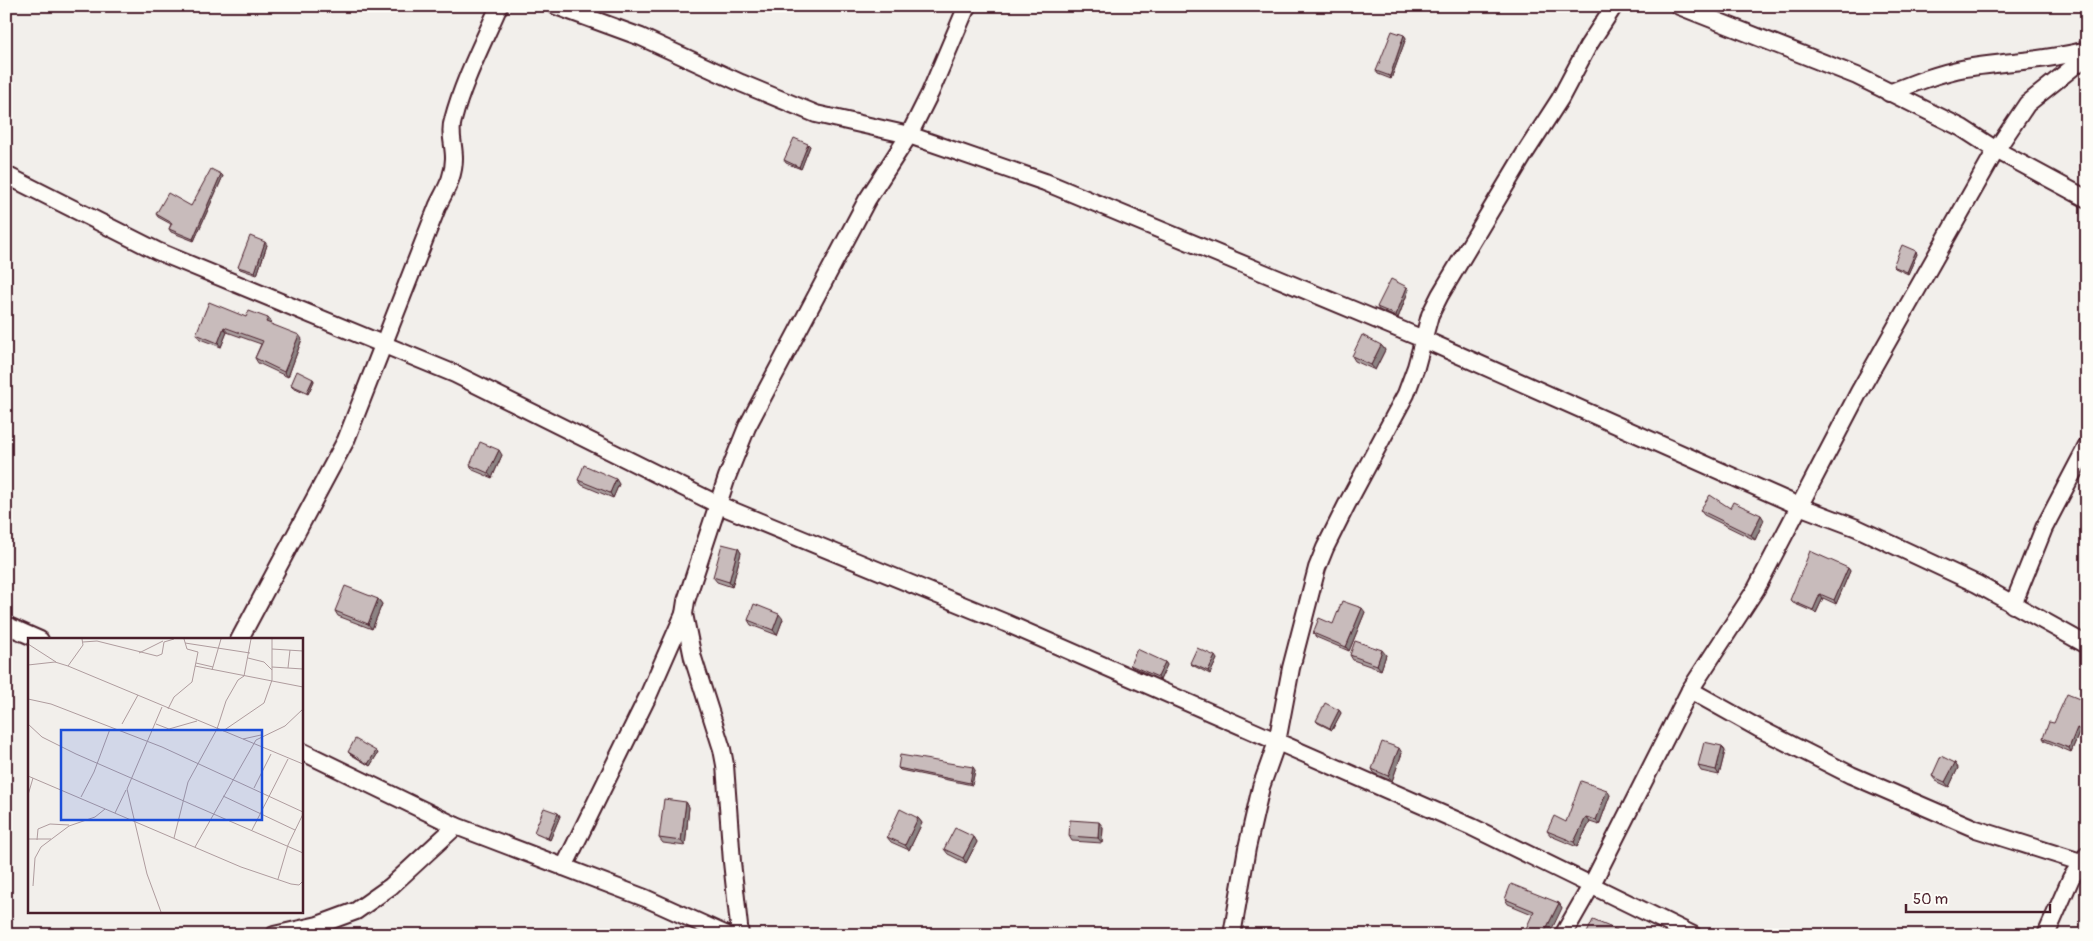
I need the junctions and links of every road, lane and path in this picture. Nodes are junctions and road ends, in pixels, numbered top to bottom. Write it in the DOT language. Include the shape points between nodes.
graph roads {
  1 [pos="499,6"];
  2 [pos="556,6"];
  3 [pos="967,6"];
  4 [pos="1614,6"];
  5 [pos="1684,7"];
  6 [pos="2087,50"];
  7 [pos="2087,56"];
  8 [pos="1889,93"];
  9 [pos="909,135"];
  10 [pos="1996,150"];
  11 [pos="6,175"];
  12 [pos="2087,199"];
  13 [pos="1423,339"];
  14 [pos="383,345"];
  15 [pos="2087,446"];
  16 [pos="719,505"];
  17 [pos="1799,506"];
  18 [pos="2013,605"];
  19 [pos="684,614"];
  20 [pos="6,625"];
  21 [pos="35,638"];
  22 [pos="240,638"];
  23 [pos="2087,645"];
  24 [pos="1690,690"];
  25 [pos="1277,742"];
  26 [pos="302,751"];
  27 [pos="456,826"];
  28 [pos="2085,860"];
  29 [pos="564,868"];
  30 [pos="1591,886"];
  31 [pos="274,935"];
  32 [pos="727,935"];
  33 [pos="740,935"];
  34 [pos="1232,935"];
  35 [pos="1563,935"];
  36 [pos="1693,935"];
  37 [pos="2046,935"];
  1 -- 14 [label="street" via="453,119 454,158 449,186 438,204"];
  2 -- 9 [label="street" via="641,38 816,114"];
  3 -- 9 [label="street"];
  4 -- 13 [label="street" via="1460,260 1430,315"];
  5 -- 8 [label="street" via="1857,76"];
  6 -- 8 [label="street" via="2050,58 1963,68"];
  7 -- 10 [label="street" via="2027,104"];
  8 -- 10 [label="street" via="1962,128"];
  9 -- 13 [label="street" via="1045,182"];
  9 -- 16 [label="street" via="867,200 747,427"];
  10 -- 12 [label="street"];
  10 -- 17 [label="street" via="1858,392"];
  11 -- 14 [label="street" via="158,250"];
  13 -- 17 [label="street"];
  13 -- 25 [label="street" via="1406,394 1317,568 1291,668"];
  14 -- 16 [label="street" via="455,374"];
  14 -- 22 [label="street" via="346,440"];
  15 -- 18 [label="street" via="2044,528"];
  16 -- 19 [label="street"];
  16 -- 25 [label="street" via="1006,623"];
  17 -- 18 [label="street" via="1857,528 1977,584"];
  17 -- 24 [label="street" via="1756,589"];
  18 -- 23 [label="street"];
  19 -- 29 [label="street"];
  19 -- 33 [label="street" via="692,658 725,765"];
  20 -- 21 [label="street"];
  24 -- 28 [label="street" via="1851,774 1967,826"];
  24 -- 30 [label="street"];
  25 -- 30 [label="street" via="1472,827"];
  25 -- 34 [label="street" via="1259,795"];
  26 -- 27 [label="street"];
  27 -- 29 [label="street"];
  27 -- 31 [label="street" via="390,887 356,910"];
  28 -- 37 [label="street" via="2071,878"];
  29 -- 32 [label="street" via="645,898"];
  30 -- 35 [label="street"];
  30 -- 36 [label="street"];
}
